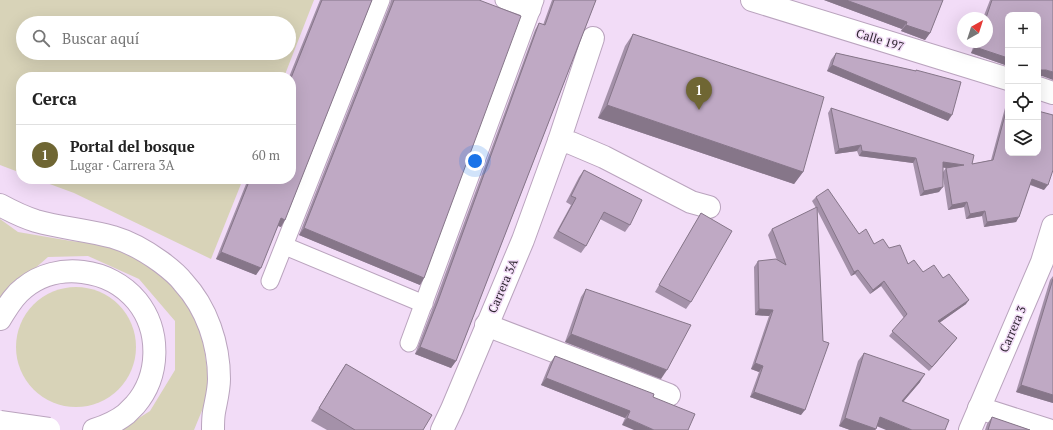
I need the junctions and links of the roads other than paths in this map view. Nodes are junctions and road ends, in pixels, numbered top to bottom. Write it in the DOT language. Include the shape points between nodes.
graph roads {
  1 [pos="381,0"];
  2 [pos="504,0"];
  3 [pos="753,0"];
  4 [pos="534,5"];
  5 [pos="593,38"];
  6 [pos="1005,78"];
  7 [pos="1041,89"];
  8 [pos="1053,93"];
  9 [pos="559,141"];
  10 [pos="0,204"];
  11 [pos="710,208"];
  12 [pos="1053,226"];
  13 [pos="285,246"];
  14 [pos="1047,264"];
  15 [pos="270,281"];
  16 [pos="424,304"];
  17 [pos="0,319"];
  18 [pos="486,325"];
  19 [pos="409,343"];
  20 [pos="669,394"];
  21 [pos="979,408"];
  22 [pos="0,421"];
  23 [pos="52,429"];
  24 [pos="2,430"];
  25 [pos="94,430"];
  26 [pos="213,430"];
  27 [pos="442,430"];
  28 [pos="970,430"];
  29 [pos="1048,430"];
  1 -- 13 [label="lane"];
  2 -- 4 [label="lane"];
  3 -- 6 [label="main road, Calle 197"];
  4 -- 16 [label="lane"];
  5 -- 9 [label="main road, Carrera 3A"];
  7 -- 8 [label="main road"];
  9 -- 11 [label="main road" via="571,143 604,157 691,202"];
  9 -- 18 [label="main road, Carrera 3A" via="523,240"];
  10 -- 26 [label="main road" via="35,221 124,241 141,248 172,270 203,309 216,347 219,380"];
  12 -- 14 [label="main road, Carrera 3"];
  13 -- 15 [label="lane"];
  13 -- 16 [label="lane"];
  14 -- 21 [label="main road, Carrera 3"];
  16 -- 19 [label="lane"];
  17 -- 25 [label="main road" via="24,288 42,277 62,272 103,276 137,301 148,318 154,338 155,359 150,379 141,397 127,413"];
  18 -- 20 [label="main road"];
  18 -- 27 [label="main road, Carrera 3A"];
  21 -- 28 [label="main road, Carrera 3"];
  21 -- 29 [label="main road"];
  22 -- 23 [label="main road, bridge"];
  22 -- 24 [label="main road"];
}
